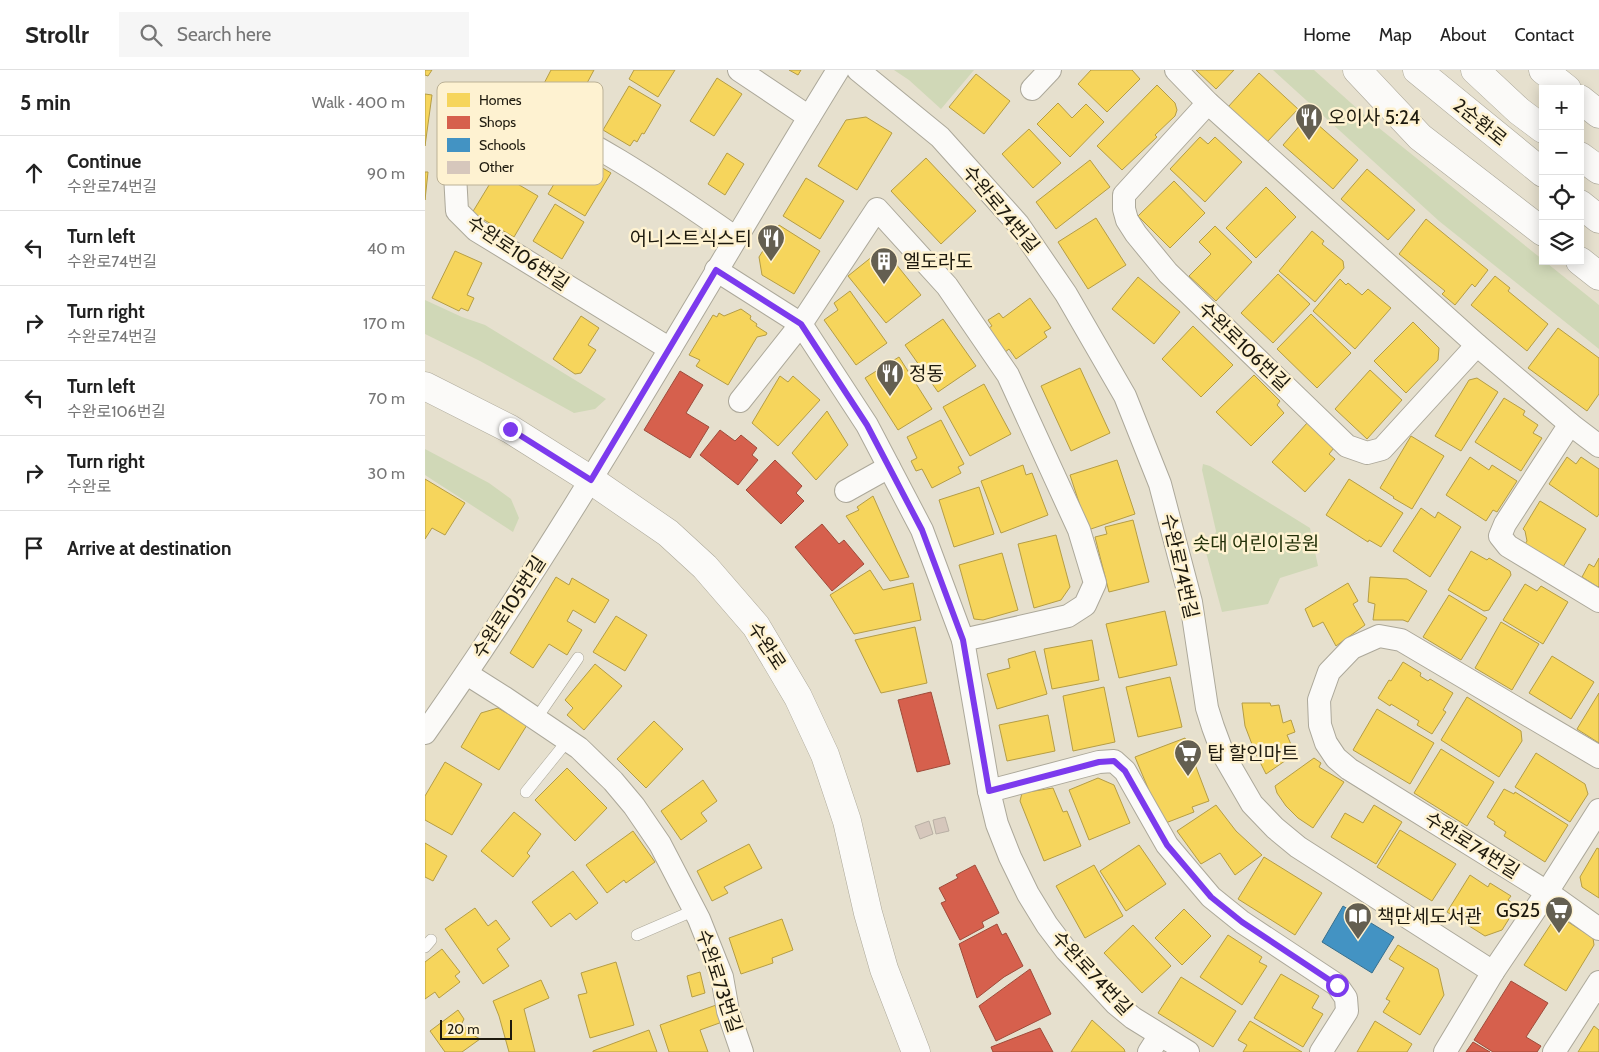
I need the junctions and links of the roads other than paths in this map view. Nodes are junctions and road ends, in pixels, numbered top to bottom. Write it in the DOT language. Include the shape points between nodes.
graph roads {
  1 [pos="838,70"];
  2 [pos="858,70"];
  3 [pos="1050,70"];
  4 [pos="1176,70"];
  5 [pos="1357,70"];
  6 [pos="1417,70"];
  7 [pos="1475,70"];
  8 [pos="1543,70"];
  9 [pos="742,71"];
  10 [pos="1562,85"];
  11 [pos="1032,89"];
  12 [pos="1584,102"];
  13 [pos="1207,103"];
  14 [pos="1599,114"];
  15 [pos="809,117"];
  16 [pos="1539,126"];
  17 [pos="603,151"];
  18 [pos="1584,159"];
  19 [pos="1539,170"];
  20 [pos="1599,170"];
  21 [pos="456,185"];
  22 [pos="1584,207"];
  23 [pos="1599,219"];
  24 [pos="1539,229"];
  25 [pos="736,238"];
  26 [pos="1584,264"];
  27 [pos="716,270"];
  28 [pos="1599,276"];
  29 [pos="801,324"];
  30 [pos="1477,345"];
  31 [pos="670,349"];
  32 [pos="425,386"];
  33 [pos="740,401"];
  34 [pos="1570,424"];
  35 [pos="1599,446"];
  36 [pos="889,467"];
  37 [pos="591,480"];
  38 [pos="845,492"];
  39 [pos="1599,601"];
  40 [pos="963,640"];
  41 [pos="577,658"];
  42 [pos="467,674"];
  43 [pos="536,719"];
  44 [pos="425,733"];
  45 [pos="568,740"];
  46 [pos="1599,757"];
  47 [pos="989,791"];
  48 [pos="526,792"];
  49 [pos="1599,810"];
  50 [pos="1547,892"];
  51 [pos="695,910"];
  52 [pos="1599,929"];
  53 [pos="637,935"];
  54 [pos="1493,972"];
  55 [pos="1599,982"];
  56 [pos="1154,1043"];
  57 [pos="742,1052"];
  58 [pos="917,1052"];
  59 [pos="1188,1052"];
  60 [pos="1321,1052"];
  61 [pos="1445,1052"];
  62 [pos="1554,1052"];
  1 -- 15 [label="street"];
  2 -- 54 [label="street, 수완로74번길" via="940,137 1018,224 1066,294 1125,396 1160,484 1184,575 1207,708 1223,754 1252,804 1298,847"];
  3 -- 11 [label="street"];
  4 -- 13 [label="street"];
  5 -- 24 [label="main road" via="1420,137"];
  6 -- 19 [label="main road, 2순환로"];
  7 -- 16 [label="main road, 2순환로"];
  8 -- 10 [label="main road"];
  9 -- 15 [label="street"];
  12 -- 14 [label="main road"];
  13 -- 30 [label="street"];
  13 -- 30 [label="street, 수완로106번길" via="1124,195 1127,220 1168,273 1347,446 1367,453 1382,449"];
  15 -- 25 [label="street"];
  17 -- 25 [label="street, 수완로106번길"];
  18 -- 20 [label="main road"];
  21 -- 31 [label="street, 수완로106번길" via="457,212 476,230"];
  22 -- 23 [label="main road"];
  25 -- 27 [label="street"];
  26 -- 28 [label="main road"];
  27 -- 29 [label="street, 수완로74번길"];
  27 -- 31 [label="street"];
  29 -- 33 [label="street"];
  29 -- 36 [label="street, 수완로74번길" via="867,425"];
  29 -- 40 [label="street" via="877,209 947,286 1008,375 1079,530 1095,583 1085,604 1068,616"];
  30 -- 34 [label="street"];
  31 -- 37 [label="street"];
  32 -- 37 [label="main road, 수완로" via="510,429"];
  34 -- 35 [label="street"];
  34 -- 39 [label="street" via="1505,524 1501,536 1507,546"];
  36 -- 38 [label="street"];
  36 -- 40 [label="street, 수완로74번길" via="922,530"];
  37 -- 42 [label="street, 수완로105번길"];
  37 -- 58 [label="main road, 수완로" via="668,533 705,567 756,626 784,670 825,755 847,821 884,969"];
  40 -- 47 [label="street, 수완로74번길"];
  41 -- 43 [label="lane"];
  42 -- 43 [label="street, 수완로73번길"];
  42 -- 44 [label="street, 수완로105번길"];
  43 -- 45 [label="street, 수완로73번길"];
  45 -- 48 [label="lane"];
  45 -- 51 [label="street, 수완로73번길" via="599,767 634,806 660,844"];
  46 -- 50 [label="street, 수완로74번길" via="1401,640 1379,636 1352,648 1329,672 1319,700 1320,725 1336,758"];
  47 -- 56 [label="street, 수완로74번길" via="1010,857 1047,925 1066,950"];
  47 -- 60 [label="street" via="1099,762 1114,761 1125,771 1167,845 1211,897 1242,922 1337,985 1346,998 1347,1011"];
  49 -- 50 [label="street"];
  50 -- 52 [label="street, 수완로74번길"];
  50 -- 54 [label="street"];
  51 -- 53 [label="lane, 수완로73번길"];
  51 -- 57 [label="street, 수완로73번길" via="722,977 728,1011"];
  54 -- 61 [label="street"];
  55 -- 62 [label="street"];
  56 -- 59 [label="street, 수완로74번길"];
}
